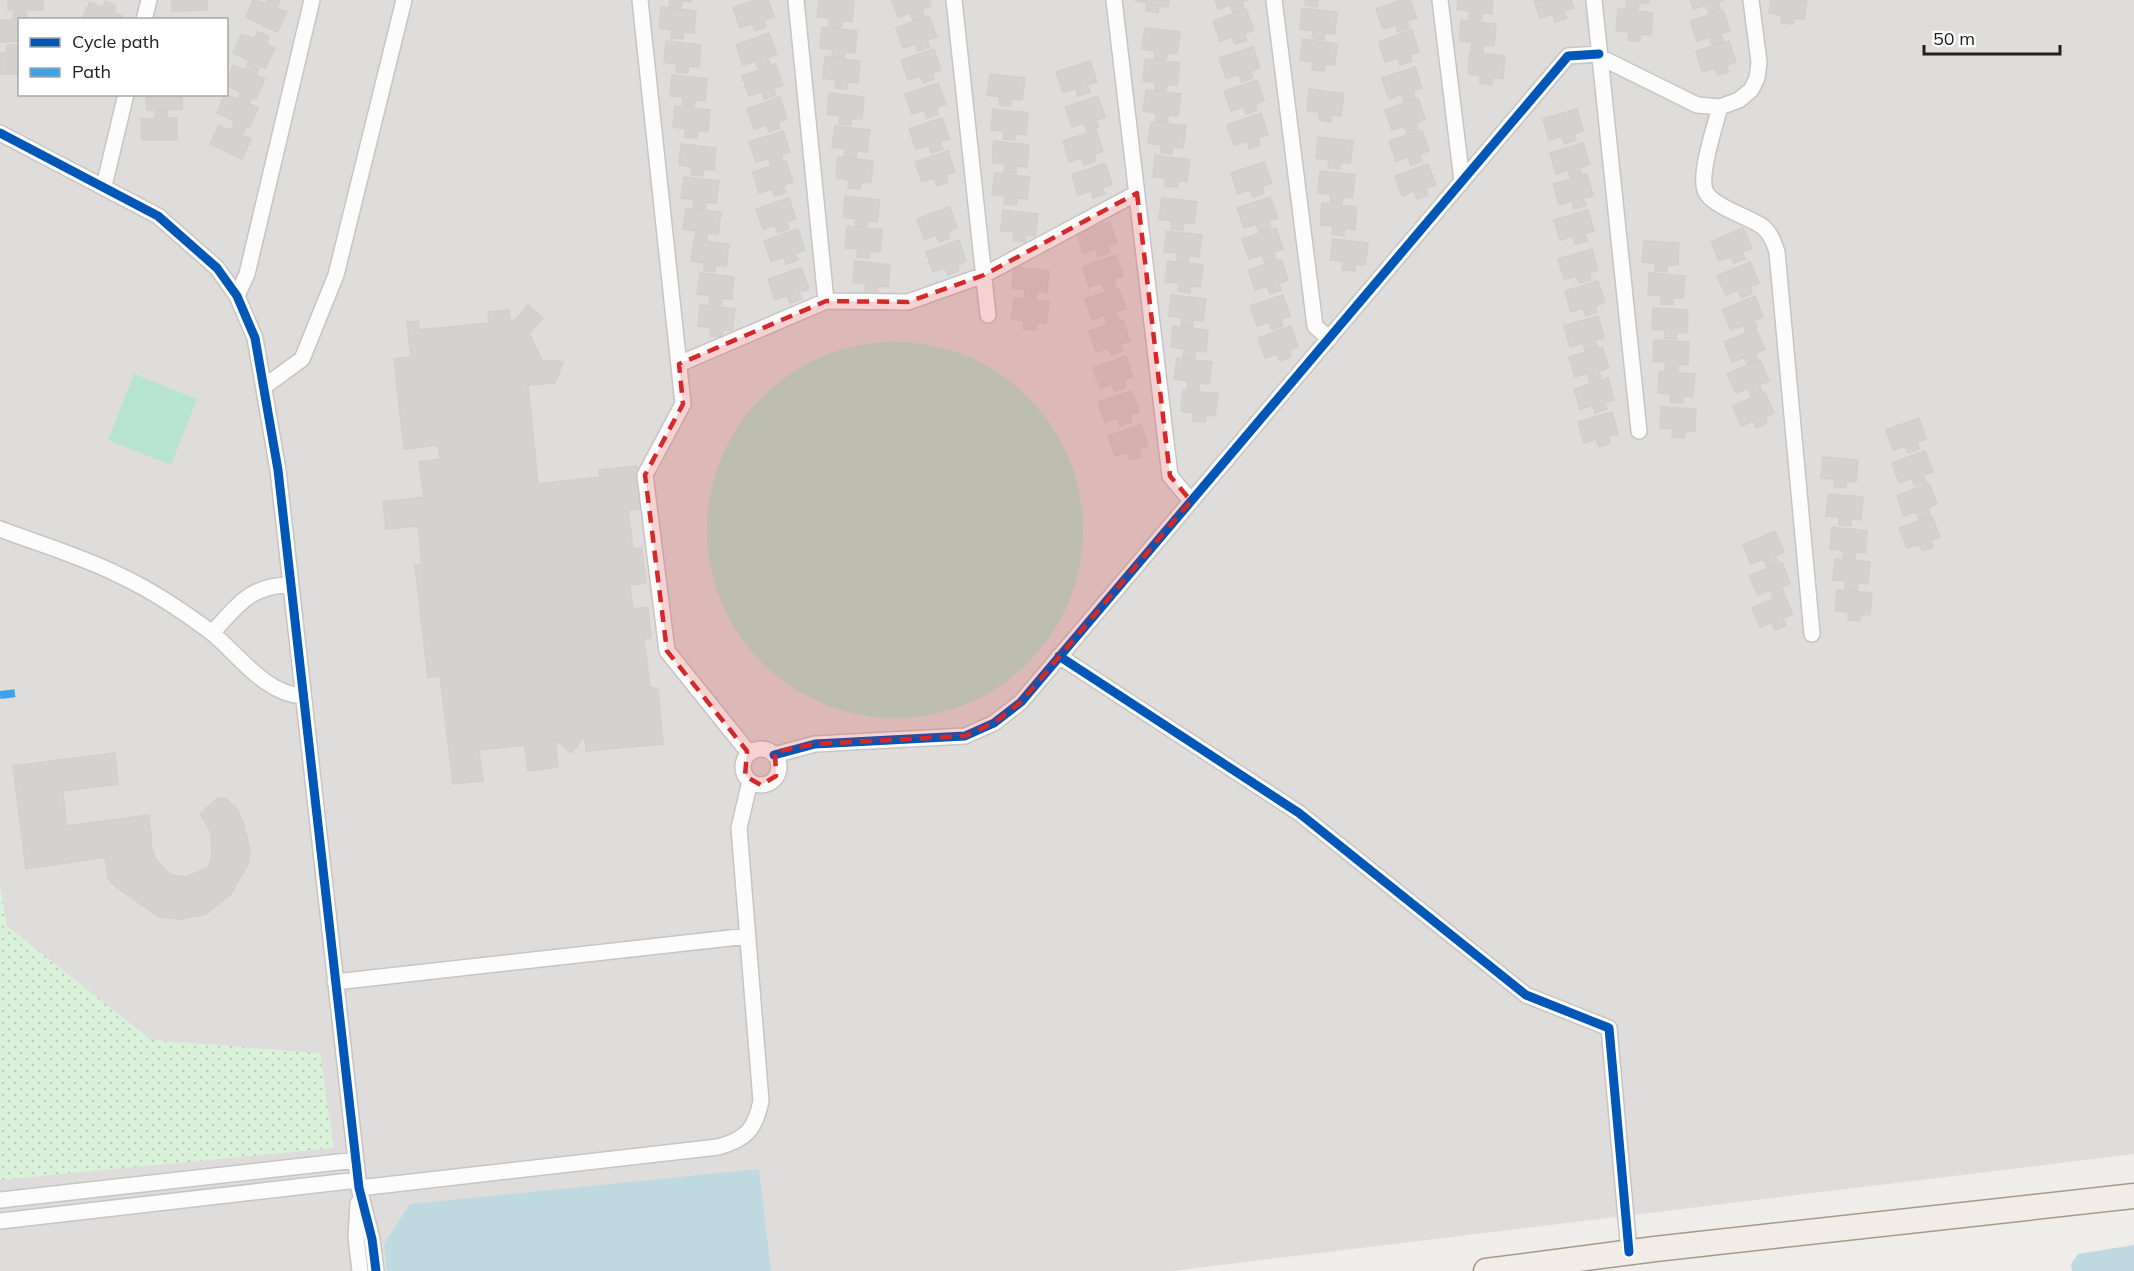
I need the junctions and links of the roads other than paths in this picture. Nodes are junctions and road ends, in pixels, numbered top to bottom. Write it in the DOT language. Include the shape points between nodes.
graph roads {
  1 [pos="149,0"];
  2 [pos="312,0"];
  3 [pos="404,0"];
  4 [pos="640,0"];
  5 [pos="796,0"];
  6 [pos="954,0"];
  7 [pos="1114,0"];
  8 [pos="1274,0"];
  9 [pos="1440,0"];
  10 [pos="1594,0"];
  11 [pos="1750,0"];
  12 [pos="144,18"];
  13 [pos="1599,55"];
  14 [pos="126,96"];
  15 [pos="1720,107"];
  16 [pos="0,133"];
  17 [pos="1462,181"];
  18 [pos="104,186"];
  19 [pos="1137,193"];
  20 [pos="984,275"];
  21 [pos="237,296"];
  22 [pos="826,301"];
  23 [pos="988,315"];
  24 [pos="1329,339"];
  25 [pos="679,364"];
  26 [pos="265,386"];
  27 [pos="1639,431"];
  28 [pos="1191,501"];
  29 [pos="0,529"];
  30 [pos="291,585"];
  31 [pos="212,633"];
  32 [pos="1812,634"];
  33 [pos="1059,656"];
  34 [pos="303,696"];
  35 [pos="749,753"];
  36 [pos="774,755"];
  37 [pos="750,781"];
  38 [pos="748,936"];
  39 [pos="336,982"];
  40 [pos="356,1160"];
  41 [pos="358,1184"];
  42 [pos="2134,1196"];
  43 [pos="0,1200"];
  44 [pos="0,1221"];
  45 [pos="1629,1252"];
  46 [pos="360,1271"];
  47 [pos="376,1271"];
  48 [pos="1486,1271"];
  1 -- 12 [label="street"];
  2 -- 21 [label="street" via="247,274"];
  3 -- 26 [label="street" via="336,275 302,359"];
  4 -- 25 [label="street"];
  5 -- 22 [label="street"];
  6 -- 20 [label="street"];
  7 -- 19 [label="street"];
  8 -- 24 [label="street" via="1315,326"];
  9 -- 17 [label="street"];
  10 -- 13 [label="street"];
  11 -- 15 [label="street" via="1759,62 1757,78 1739,100"];
  13 -- 15 [label="street" via="1697,105"];
  13 -- 17 [label="street" via="1568,56"];
  13 -- 27 [label="street"];
  14 -- 18 [label="street"];
  15 -- 32 [label="street" via="1704,178 1705,191 1713,200 1764,228 1777,252"];
  16 -- 18 [label="street"];
  17 -- 24 [label="street"];
  18 -- 21 [label="street" via="158,216 217,268"];
  19 -- 20 [label="street"];
  19 -- 28 [label="street" via="1170,476"];
  20 -- 22 [label="street" via="908,302"];
  20 -- 23 [label="street"];
  21 -- 26 [label="street" via="255,338"];
  22 -- 25 [label="street"];
  24 -- 28 [label="street"];
  25 -- 35 [label="street" via="683,404 645,475 667,651"];
  26 -- 30 [label="street"];
  28 -- 33 [label="street"];
  29 -- 31 [label="street" via="119,574"];
  30 -- 31 [label="street" via="259,589 246,597"];
  30 -- 34 [label="street"];
  31 -- 34 [label="street" via="275,689"];
  33 -- 36 [label="street" via="1021,702 994,723 966,736 815,744"];
  33 -- 45 [label="street" via="1299,813 1526,995 1609,1028"];
  34 -- 39 [label="street"];
  35 -- 36 [label="street" via="759,749"];
  35 -- 37 [label="street" via="743,764"];
  36 -- 37 [label="street" via="778,765 772,780 761,785"];
  37 -- 38 [label="street" via="739,828"];
  38 -- 39 [label="street"];
  38 -- 41 [label="street" via="761,1101 757,1121 747,1134 718,1147"];
  39 -- 40 [label="street"];
  40 -- 41 [label="street"];
  40 -- 43 [label="street"];
  41 -- 44 [label="street"];
  41 -- 46 [label="street" via="356,1237"];
  41 -- 47 [label="street"];
  42 -- 45 [label="main road"];
  45 -- 48 [label="main road"];
}
